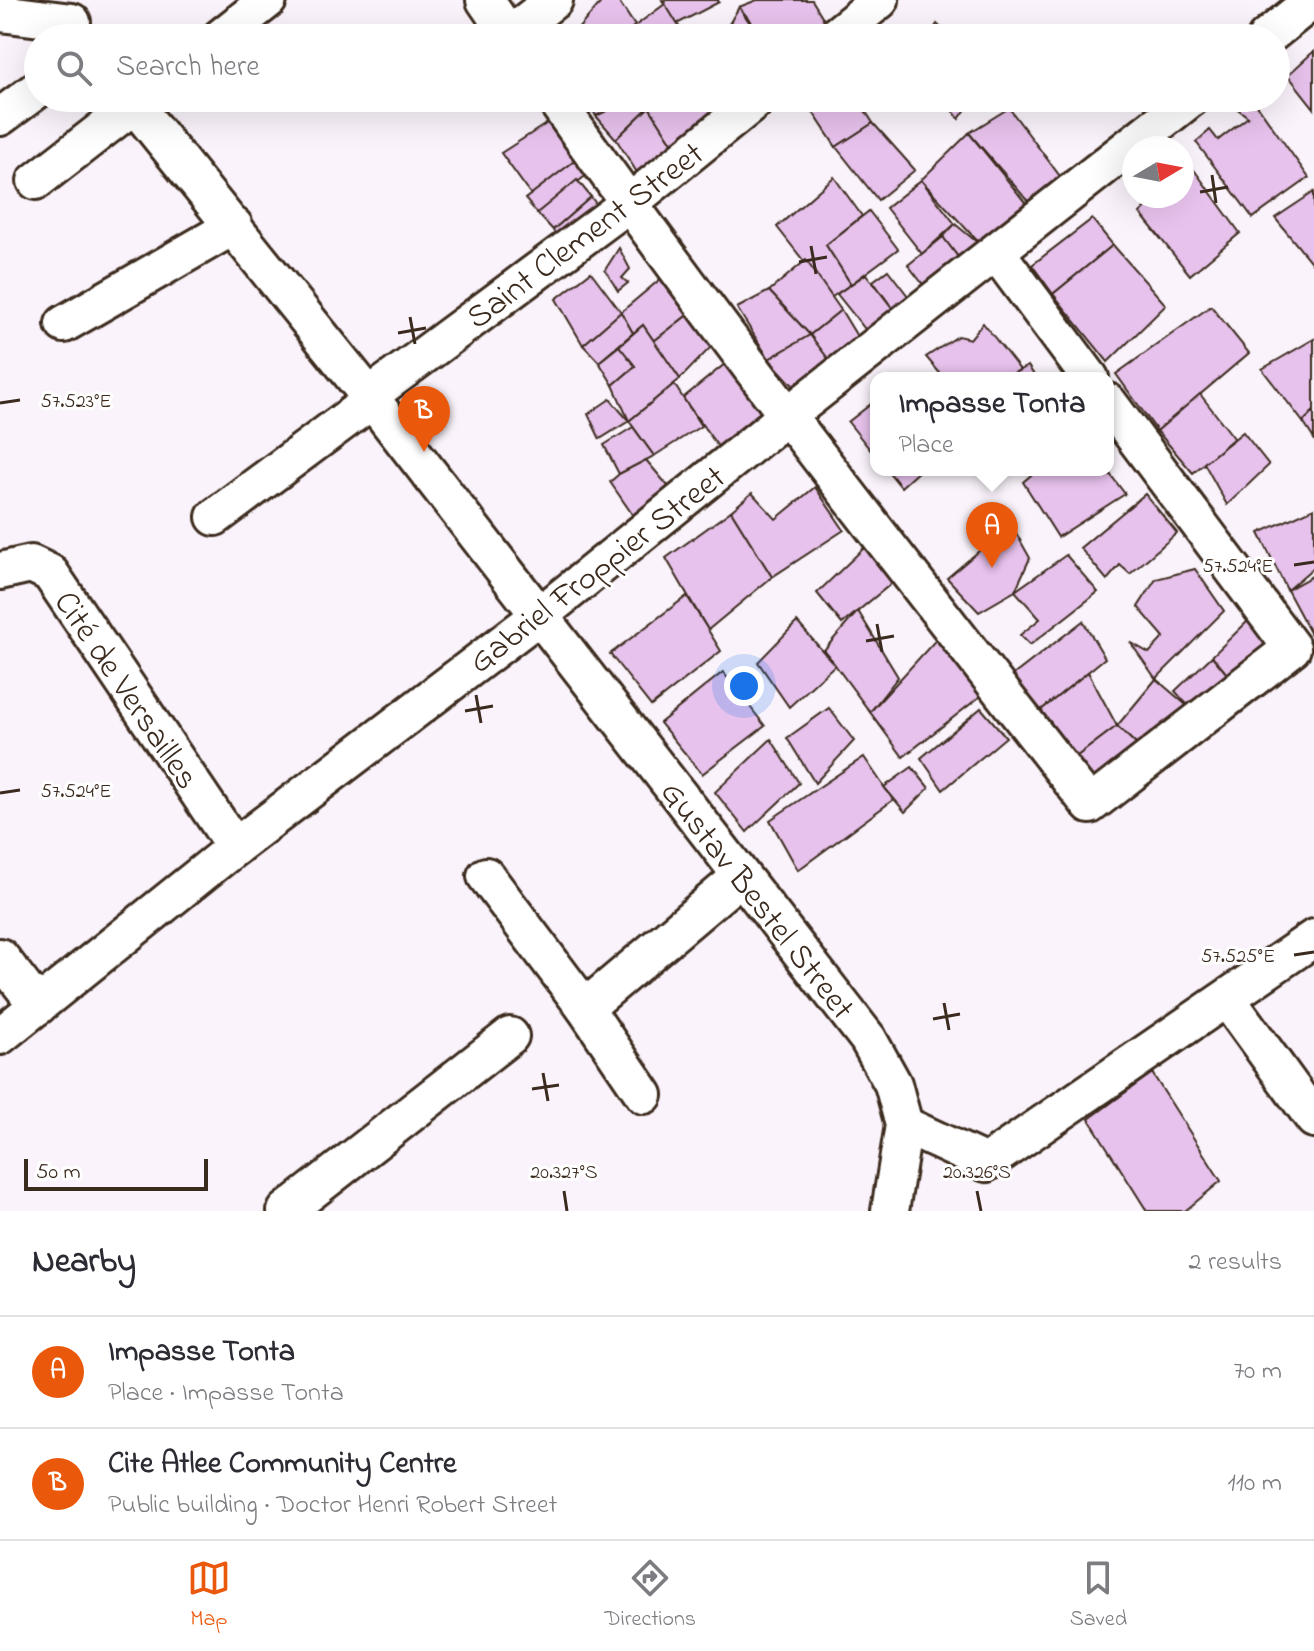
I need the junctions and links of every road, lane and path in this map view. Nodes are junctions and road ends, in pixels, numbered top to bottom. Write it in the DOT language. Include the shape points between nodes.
graph roads {
  1 [pos="268,0"];
  2 [pos="485,0"];
  3 [pos="554,0"];
  4 [pos="880,0"];
  5 [pos="1313,0"];
  6 [pos="0,13"];
  7 [pos="72,20"];
  8 [pos="238,24"];
  9 [pos="502,24"];
  10 [pos="525,24"];
  11 [pos="850,24"];
  12 [pos="1283,24"];
  13 [pos="24,99"];
  14 [pos="120,112"];
  15 [pos="144,112"];
  16 [pos="564,112"];
  17 [pos="742,112"];
  18 [pos="1173,112"];
  19 [pos="0,117"];
  20 [pos="36,181"];
  21 [pos="628,204"];
  22 [pos="234,226"];
  23 [pos="997,253"];
  24 [pos="64,324"];
  25 [pos="1086,372"];
  26 [pos="370,398"];
  27 [pos="1114,410"];
  28 [pos="787,416"];
  29 [pos="215,517"];
  30 [pos="1,571"];
  31 [pos="540,615"];
  32 [pos="235,847"];
  33 [pos="486,876"];
  34 [pos="740,877"];
  35 [pos="1314,938"];
  36 [pos="0,957"];
  37 [pos="1227,999"];
  38 [pos="38,1006"];
  39 [pos="585,1008"];
  40 [pos="0,1036"];
  41 [pos="510,1036"];
  42 [pos="644,1095"];
  43 [pos="1314,1119"];
  44 [pos="904,1125"];
  45 [pos="306,1205"];
  46 [pos="890,1211"];
  1 -- 8 [label="street"];
  2 -- 9 [label="street"];
  3 -- 10 [label="street"];
  4 -- 11 [label="street"];
  5 -- 12 [label="street"];
  6 -- 7 [label="street"];
  13 -- 19 [label="street"];
  14 -- 20 [label="street"];
  15 -- 22 [label="street, Gustav Bestel Street"];
  16 -- 21 [label="street"];
  17 -- 21 [label="street, Saint Clement Street"];
  18 -- 23 [label="street, Gabriel Froppier Street"];
  21 -- 26 [label="street, Saint Clement Street"];
  21 -- 28 [label="street"];
  22 -- 24 [label="street"];
  22 -- 26 [label="street, Gustav Bestel Street"];
  23 -- 25 [label="street"];
  23 -- 28 [label="street, Gabriel Froppier Street"];
  26 -- 29 [label="street, Saint Clement Street"];
  26 -- 31 [label="street, Gustav Bestel Street"];
  27 -- 28 [label="street" via="1292,648 1090,805"];
  28 -- 31 [label="street, Gabriel Froppier Street"];
  30 -- 32 [label="street, Cité de Versailles" via="31,564 50,573"];
  31 -- 32 [label="street, Gabriel Froppier Street"];
  31 -- 34 [label="street, Gustav Bestel Street"];
  32 -- 38 [label="street, Gabriel Froppier Street"];
  33 -- 39 [label="street"];
  34 -- 39 [label="street"];
  34 -- 44 [label="street, Gustav Bestel Street" via="868,1039 893,1084"];
  35 -- 37 [label="street"];
  36 -- 38 [label="street"];
  37 -- 43 [label="street"];
  37 -- 44 [label="street" via="986,1163"];
  38 -- 40 [label="street, Gabriel Froppier Street"];
  39 -- 42 [label="street"];
  41 -- 45 [label="street"];
  44 -- 46 [label="street, Gustav Bestel Street"];
}
